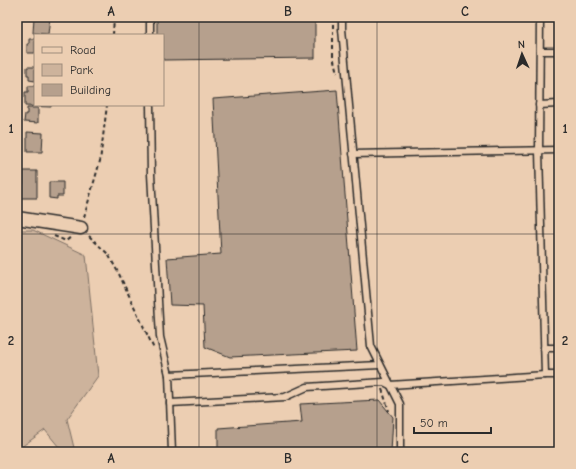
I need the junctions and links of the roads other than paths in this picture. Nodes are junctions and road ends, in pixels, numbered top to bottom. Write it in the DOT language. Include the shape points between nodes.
graph roads {
  1 [pos="150,17"];
  2 [pos="342,17"];
  3 [pos="540,17"];
  4 [pos="150,34"];
  5 [pos="540,51"];
  6 [pos="559,51"];
  7 [pos="559,104"];
  8 [pos="539,105"];
  9 [pos="150,106"];
  10 [pos="559,150"];
  11 [pos="538,151"];
  12 [pos="353,154"];
  13 [pos="17,218"];
  14 [pos="81,228"];
  15 [pos="544,348"];
  16 [pos="559,348"];
  17 [pos="380,365"];
  18 [pos="169,375"];
  19 [pos="545,375"];
  20 [pos="559,375"];
  21 [pos="390,385"];
  22 [pos="170,403"];
  23 [pos="172,452"];
  24 [pos="400,452"];
  1 -- 4 [label="lane"];
  2 -- 12 [label="lane"];
  3 -- 5 [label="lane"];
  5 -- 6 [label="lane"];
  5 -- 8 [label="lane"];
  7 -- 8 [label="lane"];
  8 -- 11 [label="lane"];
  9 -- 18 [label="lane" via="160,337"];
  10 -- 11 [label="lane"];
  11 -- 12 [label="lane"];
  11 -- 15 [label="lane"];
  12 -- 17 [label="lane" via="371,346"];
  13 -- 14 [label="street"];
  15 -- 16 [label="lane"];
  15 -- 19 [label="lane"];
  17 -- 18 [label="lane"];
  17 -- 21 [label="lane"];
  18 -- 22 [label="lane"];
  19 -- 20 [label="lane"];
  19 -- 21 [label="lane"];
  21 -- 22 [label="lane" via="384,382 307,387 285,397"];
  21 -- 24 [label="lane" via="400,404"];
  22 -- 23 [label="lane"];
}
